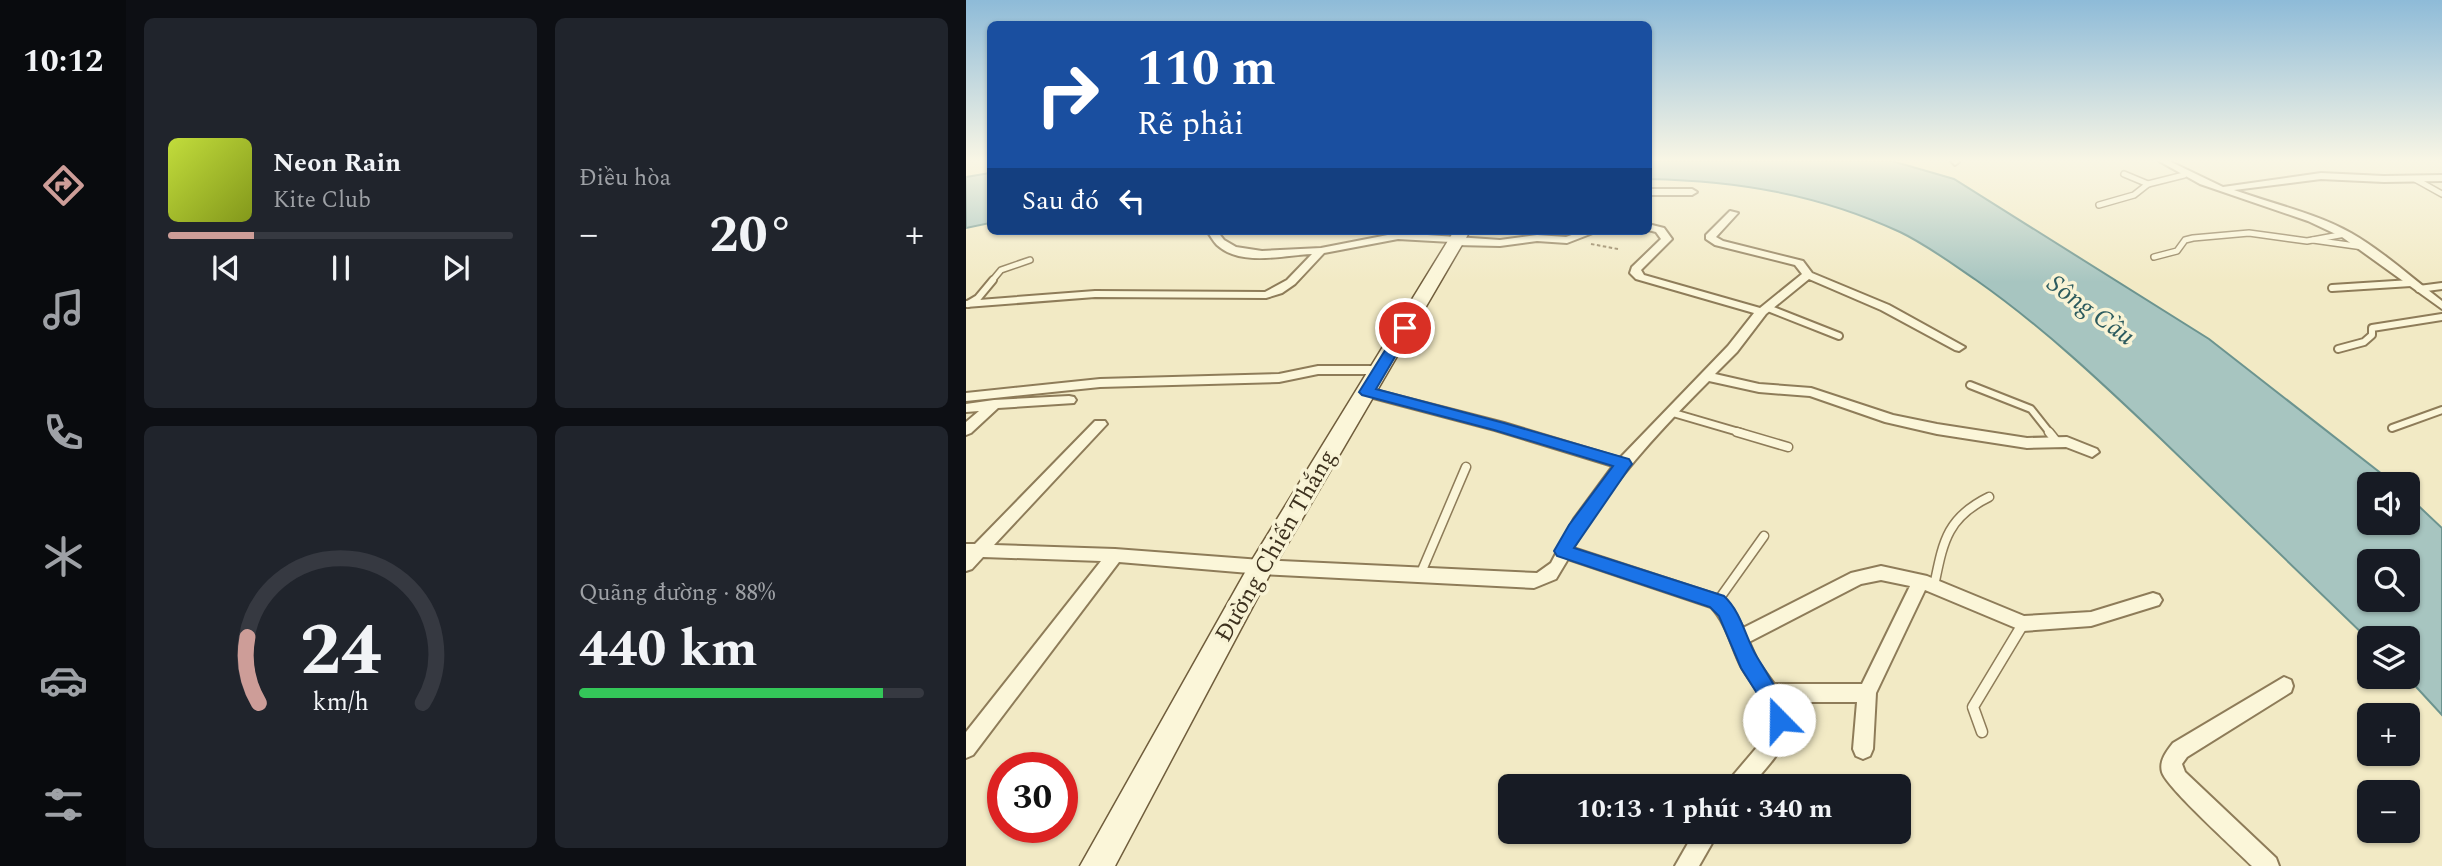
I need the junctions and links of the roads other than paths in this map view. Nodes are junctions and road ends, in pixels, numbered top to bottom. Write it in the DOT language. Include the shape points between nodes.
graph roads {
  1 [pos="2112,201"];
  2 [pos="2252,201"];
  3 [pos="2099,205"];
  4 [pos="1732,213"];
  5 [pos="1652,228"];
  6 [pos="2346,234"];
  7 [pos="1213,235"];
  8 [pos="1395,235"];
  9 [pos="1432,235"];
  10 [pos="1581,235"];
  11 [pos="1459,237"];
  12 [pos="2312,239"];
  13 [pos="2363,247"];
  14 [pos="1321,251"];
  15 [pos="2154,257"];
  16 [pos="1030,260"];
  17 [pos="1808,275"];
  18 [pos="2415,286"];
  19 [pos="2442,286"];
  20 [pos="2332,288"];
  21 [pos="967,304"];
  22 [pos="2442,306"];
  23 [pos="1765,310"];
  24 [pos="2442,317"];
  25 [pos="1839,336"];
  26 [pos="1959,347"];
  27 [pos="2338,349"];
  28 [pos="1380,370"];
  29 [pos="1706,376"];
  30 [pos="1970,384"];
  31 [pos="1367,392"];
  32 [pos="966,397"];
  33 [pos="1069,400"];
  34 [pos="995,404"];
  35 [pos="966,408"];
  36 [pos="2442,410"];
  37 [pos="1670,412"];
  38 [pos="1100,424"];
  39 [pos="2392,428"];
  40 [pos="966,430"];
  41 [pos="2057,442"];
  42 [pos="1788,447"];
  43 [pos="2092,452"];
  44 [pos="1623,464"];
  45 [pos="1466,467"];
  46 [pos="1989,496"];
  47 [pos="1764,536"];
  48 [pos="973,550"];
  49 [pos="1563,551"];
  50 [pos="1115,555"];
  51 [pos="966,564"];
  52 [pos="1261,567"];
  53 [pos="1420,575"];
  54 [pos="1928,584"];
  55 [pos="2153,600"];
  56 [pos="1717,602"];
  57 [pos="2023,624"];
  58 [pos="1739,639"];
  59 [pos="2284,687"];
  60 [pos="1770,693"];
  61 [pos="1867,693"];
  62 [pos="1982,732"];
  63 [pos="966,748"];
  64 [pos="1863,749"];
  65 [pos="1746,774"];
  66 [pos="1700,844"];
  67 [pos="1097,866"];
  68 [pos="1686,866"];
  69 [pos="2268,866"];
  1 -- 3 [label="lane"];
  2 -- 6 [label="street"];
  4 -- 17 [label="street" via="1710,237 1799,263"];
  5 -- 23 [label="street" via="1667,239 1635,273"];
  6 -- 12 [label="lane"];
  6 -- 13 [label="street"];
  7 -- 14 [label="street" via="1249,253 1273,256"];
  8 -- 14 [label="street"];
  9 -- 11 [label="street"];
  10 -- 11 [label="street" via="1567,240 1537,237 1500,243"];
  11 -- 28 [label="main road, Đường Chiến Thắng"];
  12 -- 13 [label="lane"];
  12 -- 15 [label="lane" via="2249,233 2193,238 2177,251"];
  13 -- 18 [label="street"];
  14 -- 21 [label="street" via="1292,282 1266,295 1095,293"];
  16 -- 21 [label="lane" via="1001,270 978,299"];
  17 -- 23 [label="street"];
  17 -- 26 [label="street" via="1871,299"];
  18 -- 19 [label="lane"];
  18 -- 20 [label="lane"];
  18 -- 22 [label="street"];
  23 -- 25 [label="lane"];
  23 -- 29 [label="street"];
  24 -- 27 [label="lane" via="2372,328 2364,342"];
  28 -- 31 [label="main road, Đường Chiến Thắng"];
  28 -- 32 [label="street" via="1318,369 1279,378 1100,383"];
  29 -- 37 [label="street"];
  29 -- 41 [label="street" via="1759,388 1811,392 1937,429 2027,443"];
  30 -- 41 [label="lane" via="2031,409"];
  31 -- 44 [label="street"];
  31 -- 52 [label="main road, Đường Chiến Thắng"];
  33 -- 34 [label="street"];
  34 -- 35 [label="street"];
  34 -- 40 [label="street"];
  36 -- 39 [label="lane"];
  37 -- 42 [label="lane"];
  37 -- 44 [label="street"];
  38 -- 48 [label="street"];
  41 -- 43 [label="street"];
  44 -- 49 [label="street"];
  45 -- 53 [label="lane"];
  46 -- 54 [label="lane" via="1956,516"];
  47 -- 56 [label="lane"];
  48 -- 50 [label="street"];
  48 -- 51 [label="street"];
  49 -- 53 [label="street" via="1556,572 1535,580"];
  49 -- 56 [label="street"];
  50 -- 52 [label="street"];
  50 -- 63 [label="street"];
  52 -- 53 [label="street"];
  52 -- 67 [label="main road, Đường Chiến Thắng"];
  54 -- 57 [label="street"];
  54 -- 58 [label="street" via="1881,573 1857,578"];
  54 -- 61 [label="street"];
  55 -- 57 [label="street" via="2091,620"];
  56 -- 58 [label="street" via="1727,611"];
  57 -- 62 [label="lane" via="1973,707"];
  58 -- 60 [label="street"];
  59 -- 69 [label="street" via="2180,750 2171,770"];
  60 -- 61 [label="street"];
  60 -- 65 [label="street" via="1779,720 1777,735"];
  61 -- 64 [label="street"];
  66 -- 68 [label="street"];
}
